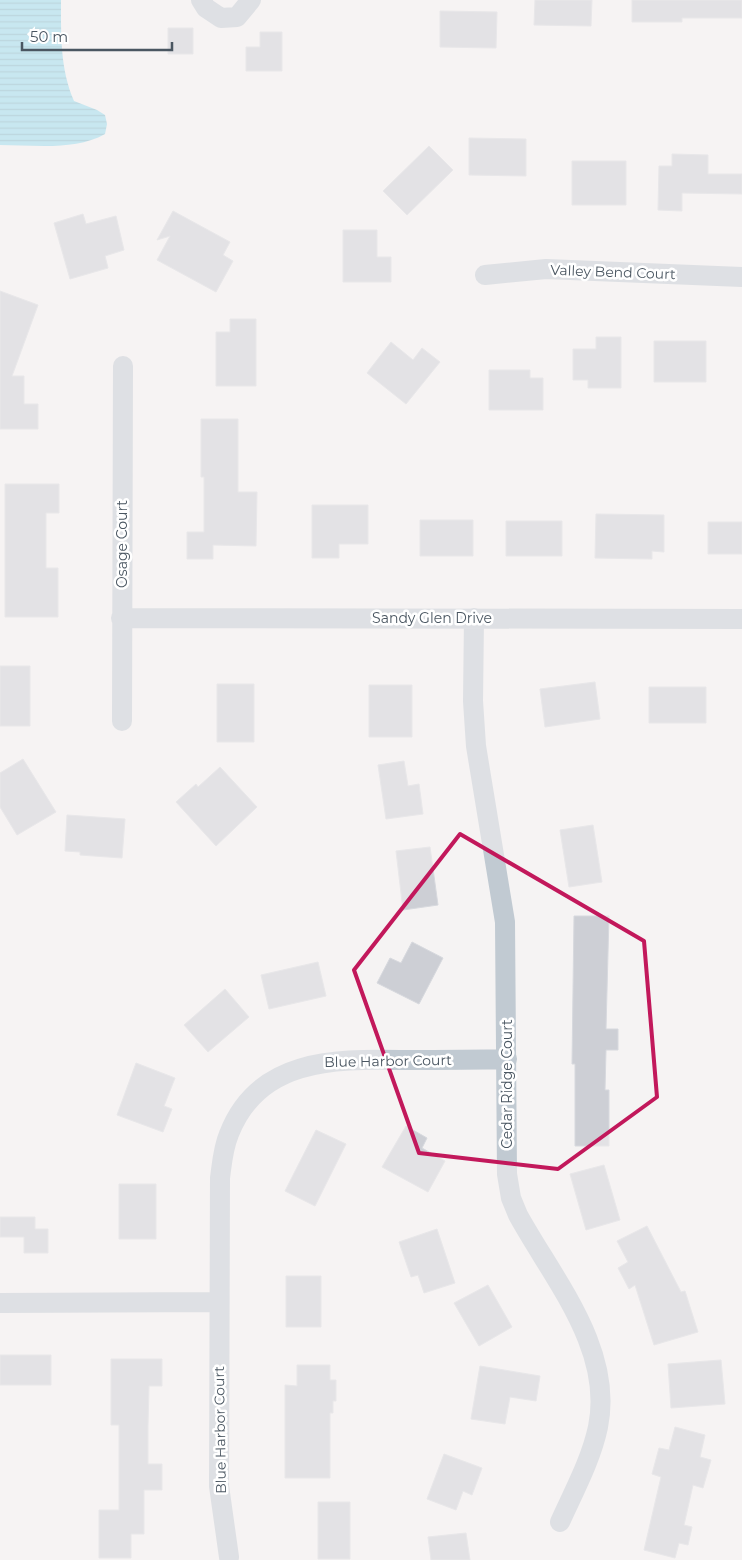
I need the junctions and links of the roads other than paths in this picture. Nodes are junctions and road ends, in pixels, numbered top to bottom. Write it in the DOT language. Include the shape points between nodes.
graph roads {
  1 [pos="201,0"];
  2 [pos="251,0"];
  3 [pos="485,275"];
  4 [pos="742,277"];
  5 [pos="123,366"];
  6 [pos="121,618"];
  7 [pos="474,618"];
  8 [pos="742,619"];
  9 [pos="122,721"];
  10 [pos="507,1059"];
  11 [pos="219,1302"];
  12 [pos="0,1303"];
  13 [pos="560,1522"];
  14 [pos="229,1557"];
  1 -- 2 [label="street" via="206,8 221,18 237,17"];
  3 -- 4 [label="street, Valley Bend Court" via="546,269"];
  5 -- 6 [label="street, Osage Court"];
  6 -- 7 [label="street, Sandy Glen Drive"];
  6 -- 9 [label="street, Osage Court"];
  7 -- 8 [label="street, Sandy Glen Drive"];
  7 -- 10 [label="street, Cedar Ridge Court" via="476,746 505,922"];
  10 -- 11 [label="street, Blue Harbor Court" via="328,1061 292,1070 260,1089 242,1108 224,1149 220,1178"];
  10 -- 13 [label="street, Cedar Ridge Court" via="507,1174 511,1198 576,1315 590,1344 598,1374 600,1406 594,1443"];
  11 -- 12 [label="street"];
  11 -- 14 [label="street, Blue Harbor Court" via="219,1486"];
}
